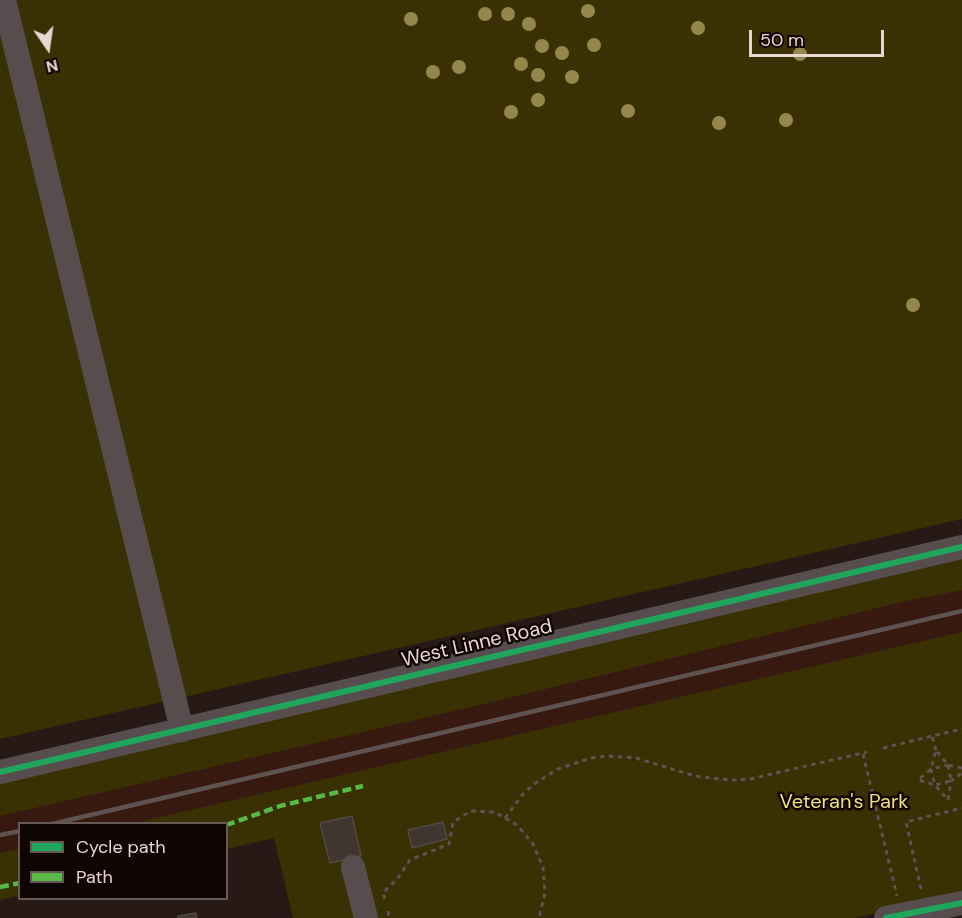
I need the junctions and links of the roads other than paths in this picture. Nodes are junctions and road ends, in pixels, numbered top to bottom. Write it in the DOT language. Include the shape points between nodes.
graph roads {
  1 [pos="4,0"];
  2 [pos="962,547"];
  3 [pos="182,730"];
  4 [pos="0,772"];
  5 [pos="353,867"];
  6 [pos="962,903"];
  7 [pos="892,908"];
  8 [pos="376,914"];
  1 -- 3 [label="street"];
  2 -- 3 [label="street, West Linne Road"];
  3 -- 4 [label="street, West Linne Road"];
  5 -- 8 [label="street"];
  6 -- 7 [label="street"];
}
